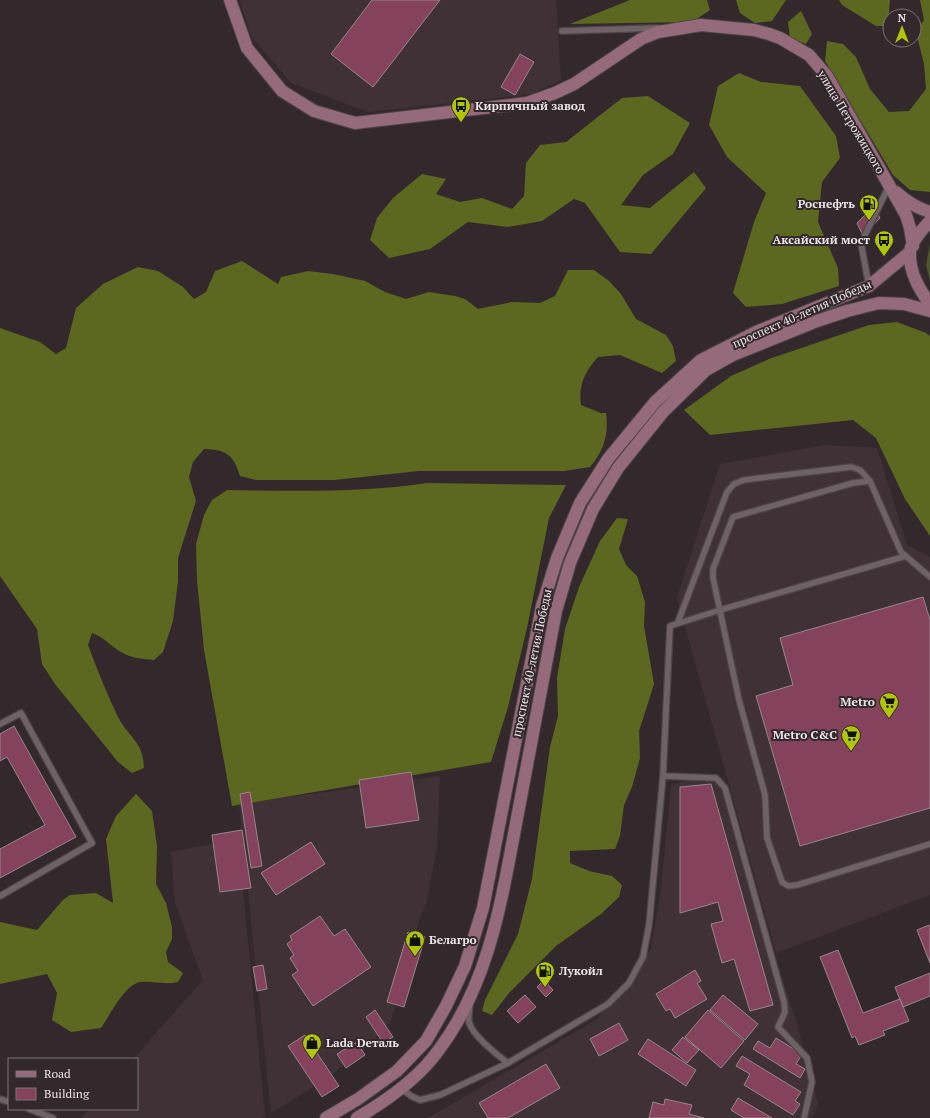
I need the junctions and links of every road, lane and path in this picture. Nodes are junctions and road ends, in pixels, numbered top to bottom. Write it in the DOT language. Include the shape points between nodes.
graph roads {
  1 [pos="230,0"];
  2 [pos="677,29"];
  3 [pos="562,31"];
  4 [pos="889,186"];
  5 [pos="930,212"];
  6 [pos="930,221"];
  7 [pos="912,249"];
  8 [pos="870,286"];
  9 [pos="930,304"];
  10 [pos="930,311"];
  11 [pos="870,481"];
  12 [pos="906,556"];
  13 [pos="930,577"];
  14 [pos="720,610"];
  15 [pos="678,622"];
  16 [pos="0,724"];
  17 [pos="663,776"];
  18 [pos="930,844"];
  19 [pos="0,896"];
  20 [pos="470,997"];
  21 [pos="508,1063"];
  22 [pos="390,1076"];
  23 [pos="401,1088"];
  24 [pos="32,1110"];
  25 [pos="52,1118"];
  26 [pos="326,1118"];
  27 [pos="357,1118"];
  28 [pos="804,1118"];
  1 -- 2 [label="main road, улица Петрожицкого" via="247,48 282,91 314,111 356,123 527,103 574,84 641,39 658,32"];
  2 -- 3 [label="lane"];
  2 -- 4 [label="main road, улица Петрожицкого" via="701,25 754,30 780,38 809,55 827,76"];
  4 -- 5 [label="main road, улица Петрожицкого" via="906,201"];
  4 -- 7 [label="main road, улица Петрожицкого" via="906,215"];
  4 -- 8 [label="lane" via="861,243"];
  6 -- 7 [label="main road, проспект 40-летия Победы"];
  7 -- 8 [label="main road, проспект 40-летия Победы"];
  7 -- 9 [label="main road, улица Петрожицкого" via="912,270 918,286"];
  8 -- 22 [label="main road, проспект 40-летия Победы" via="756,332 701,360 655,402 608,459 580,502 557,558 542,606 483,908 465,966 426,1041"];
  10 -- 20 [label="main road, проспект 40-летия Победы" via="904,304 879,303 817,321 733,355 706,370 663,412 618,468 593,509 570,563 556,611 499,912 481,974"];
  11 -- 12 [label="lane" via="901,552"];
  11 -- 14 [label="lane" via="853,483 733,517 712,572"];
  11 -- 15 [label="lane" via="860,470 851,467 744,480 734,484 726,492"];
  12 -- 13 [label="lane"];
  12 -- 14 [label="lane"];
  14 -- 15 [label="lane"];
  14 -- 18 [label="lane" via="739,700 765,795 767,838 782,882 788,886 797,885"];
  15 -- 17 [label="lane" via="670,626"];
  16 -- 19 [label="lane" via="21,713 92,843"];
  17 -- 21 [label="lane" via="649,925 643,957 629,983 608,1004"];
  17 -- 28 [label="lane" via="716,778 725,788 784,1002 785,1012 778,1027 808,1058 812,1082"];
  20 -- 21 [label="lane" via="470,1022 476,1034"];
  20 -- 23 [label="main road, проспект 40-летия Победы" via="438,1052"];
  21 -- 23 [label="lane" via="440,1095 420,1100"];
  22 -- 23 [label="main road"];
  22 -- 26 [label="main road, проспект 40-летия Победы"];
  23 -- 27 [label="main road, проспект 40-летия Победы"];
  24 -- 25 [label="lane"];
}
